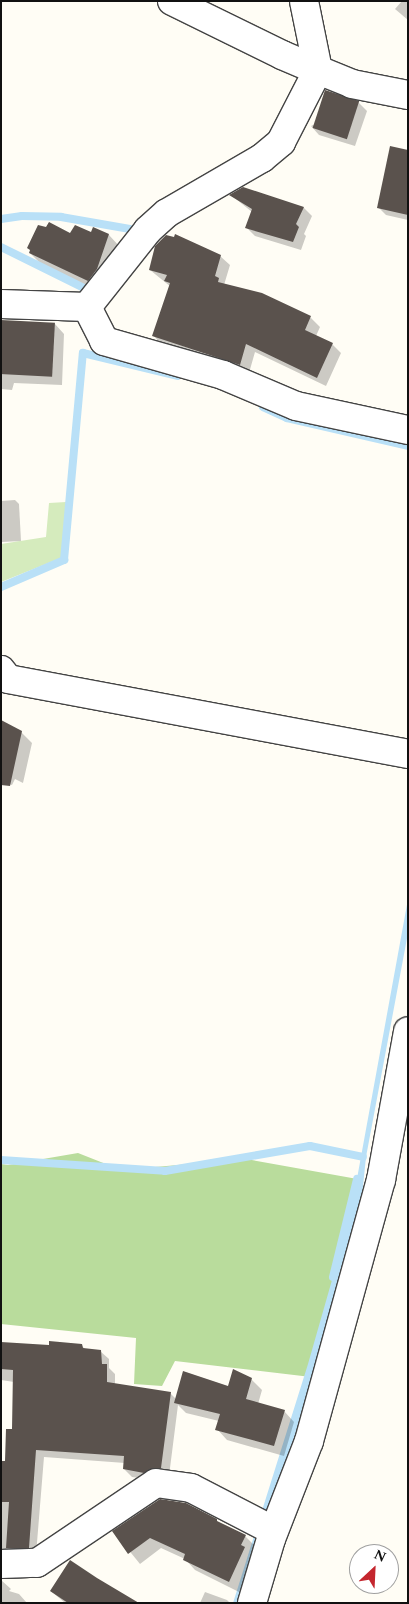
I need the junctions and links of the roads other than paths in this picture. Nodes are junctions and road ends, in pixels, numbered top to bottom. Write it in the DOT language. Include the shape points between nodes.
graph roads {
  1 [pos="172,1"];
  2 [pos="304,1"];
  3 [pos="318,70"];
  4 [pos="408,95"];
  5 [pos="1,304"];
  6 [pos="87,307"];
  7 [pos="408,430"];
  8 [pos="1,670"];
  9 [pos="408,754"];
  10 [pos="408,1031"];
  11 [pos="274,1531"];
  12 [pos="1,1564"];
  13 [pos="252,1603"];
  1 -- 3 [label="street" via="282,56"];
  2 -- 3 [label="street"];
  3 -- 4 [label="street" via="352,84"];
  3 -- 6 [label="street" via="280,142 262,158 168,213 148,230"];
  5 -- 6 [label="street"];
  6 -- 7 [label="street" via="104,340 223,374 296,406"];
  8 -- 9 [label="street" via="8,679"];
  10 -- 11 [label="street" via="382,1180 309,1441"];
  11 -- 12 [label="street" via="191,1488 156,1482 37,1563"];
  11 -- 13 [label="street"];
}
